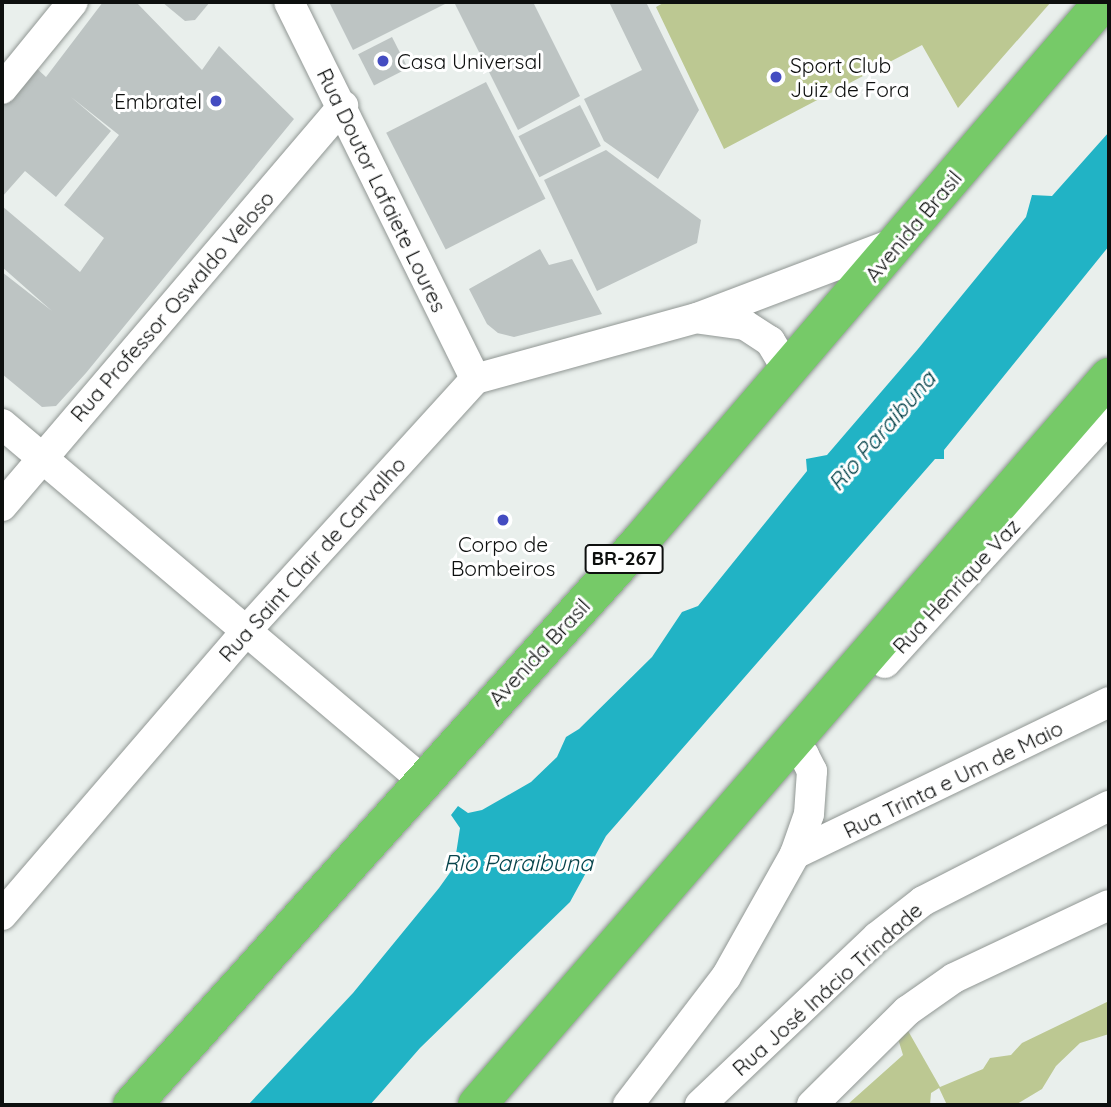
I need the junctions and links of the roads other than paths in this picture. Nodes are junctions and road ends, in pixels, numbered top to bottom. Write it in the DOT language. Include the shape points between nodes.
graph roads {
  1 [pos="72,2"];
  2 [pos="289,2"];
  3 [pos="1103,2"];
  4 [pos="2,89"];
  5 [pos="343,106"];
  6 [pos="901,240"];
  7 [pos="697,318"];
  8 [pos="788,371"];
  9 [pos="1109,377"];
  10 [pos="475,379"];
  11 [pos="1109,417"];
  12 [pos="2,424"];
  13 [pos="41,459"];
  14 [pos="2,506"];
  15 [pos="246,631"];
  16 [pos="1109,702"];
  17 [pos="790,755"];
  18 [pos="421,779"];
  19 [pos="1109,806"];
  20 [pos="795,853"];
  21 [pos="1109,905"];
  22 [pos="2,915"];
  23 [pos="132,1105"];
  24 [pos="477,1105"];
  25 [pos="628,1105"];
  26 [pos="700,1105"];
  27 [pos="811,1105"];
  1 -- 4 [label="street"];
  2 -- 5 [label="street, Rua Doutor Lafaiete Loures"];
  3 -- 6 [label="highway, Avenida Brasil / BR-267"];
  5 -- 10 [label="street, Rua Doutor Lafaiete Loures"];
  5 -- 13 [label="street, Rua Professor Oswaldo Veloso"];
  6 -- 7 [label="street"];
  6 -- 8 [label="highway, Avenida Brasil / BR-267"];
  7 -- 8 [label="street" via="745,325 770,341"];
  7 -- 10 [label="street"];
  8 -- 18 [label="highway, Avenida Brasil / BR-267" via="638,544"];
  9 -- 17 [label="highway"];
  10 -- 15 [label="street, Rua Saint Clair de Carvalho"];
  11 -- 17 [label="street, Rua Henrique Vaz"];
  12 -- 13 [label="street"];
  13 -- 14 [label="street, Rua Professor Oswaldo Veloso"];
  13 -- 15 [label="street"];
  15 -- 18 [label="street"];
  15 -- 22 [label="street, Rua Saint Clair de Carvalho"];
  16 -- 20 [label="street, Rua Trinta e Um de Maio"];
  17 -- 20 [label="street" via="812,771 809,814"];
  17 -- 24 [label="highway"];
  18 -- 23 [label="highway, Avenida Brasil / BR-267"];
  19 -- 26 [label="street, Rua José Inácio Trindade" via="923,901 877,937"];
  20 -- 25 [label="street" via="726,977"];
  21 -- 27 [label="street" via="954,978 907,1011"];
}
